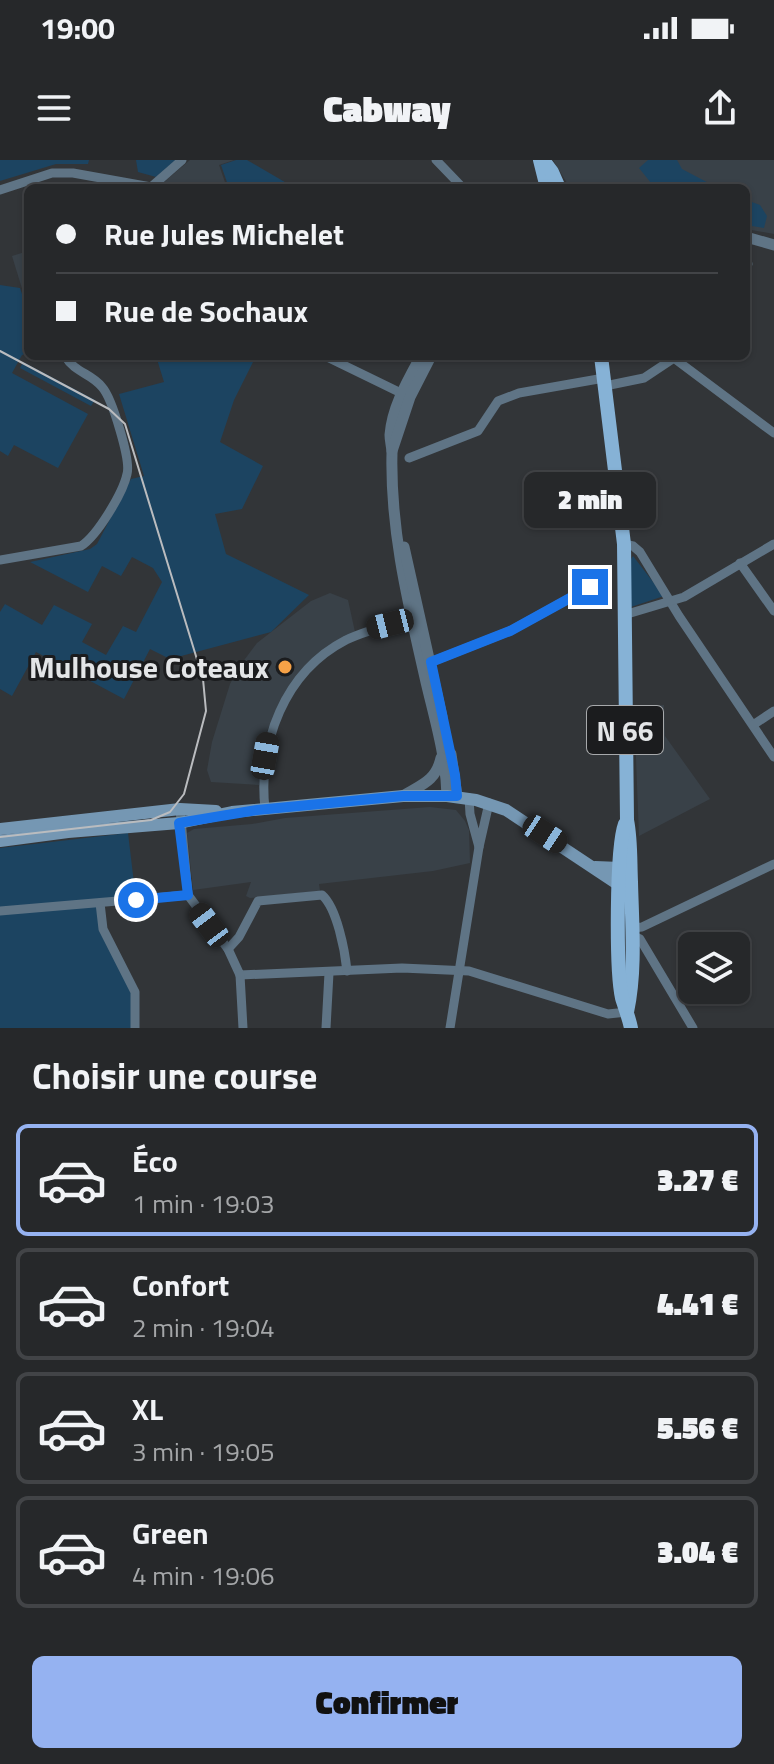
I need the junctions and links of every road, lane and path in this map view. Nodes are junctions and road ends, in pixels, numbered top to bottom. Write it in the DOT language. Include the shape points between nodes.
graph roads {
  1 [pos="182,160"];
  2 [pos="436,160"];
  3 [pos="541,160"];
  4 [pos="130,184"];
  5 [pos="155,184"];
  6 [pos="459,184"];
  7 [pos="546,184"];
  8 [pos="556,184"];
  9 [pos="0,190"];
  10 [pos="750,238"];
  11 [pos="774,245"];
  12 [pos="67,360"];
  13 [pos="333,360"];
  14 [pos="419,360"];
  15 [pos="428,360"];
  16 [pos="599,360"];
  17 [pos="671,360"];
  18 [pos="680,360"];
  19 [pos="604,382"];
  20 [pos="406,395"];
  21 [pos="774,433"];
  22 [pos="409,458"];
  23 [pos="624,544"];
  24 [pos="774,544"];
  25 [pos="0,560"];
  26 [pos="740,563"];
  27 [pos="590,587"];
  28 [pos="670,600"];
  29 [pos="774,611"];
  30 [pos="624,615"];
  31 [pos="417,618"];
  32 [pos="431,662"];
  33 [pos="774,711"];
  34 [pos="753,725"];
  35 [pos="441,745"];
  36 [pos="774,757"];
  37 [pos="403,796"];
  38 [pos="458,797"];
  39 [pos="489,803"];
  40 [pos="180,809"];
  41 [pos="265,809"];
  42 [pos="227,813"];
  43 [pos="179,823"];
  44 [pos="0,829"];
  45 [pos="0,841"];
  46 [pos="479,847"];
  47 [pos="774,864"];
  48 [pos="623,877"];
  49 [pos="188,895"];
  50 [pos="100,903"];
  51 [pos="0,911"];
  52 [pos="628,936"];
  53 [pos="228,949"];
  54 [pos="631,957"];
  55 [pos="652,961"];
  56 [pos="347,971"];
  57 [pos="459,971"];
  58 [pos="329,973"];
  59 [pos="240,975"];
  60 [pos="627,1012"];
  61 [pos="135,1028"];
  62 [pos="243,1028"];
  63 [pos="326,1028"];
  64 [pos="450,1028"];
  65 [pos="631,1028"];
  66 [pos="693,1028"];
  1 -- 5 [label="street"];
  2 -- 6 [label="street"];
  3 -- 7 [label="main road"];
  3 -- 8 [label="main road"];
  4 -- 9 [label="street" via="52,173"];
  10 -- 11 [label="street"];
  12 -- 25 [label="street" via="107,393 128,472 89,541"];
  13 -- 20 [label="street"];
  14 -- 20 [label="street"];
  15 -- 20 [label="street"];
  16 -- 19 [label="main road, N 66"];
  17 -- 19 [label="street" via="644,378"];
  18 -- 21 [label="street"];
  19 -- 22 [label="street" via="519,393 498,401 478,431"];
  19 -- 23 [label="main road, N 66"];
  20 -- 31 [label="street" via="390,484"];
  23 -- 28 [label="street" via="640,552"];
  23 -- 30 [label="main road, N 66"];
  24 -- 26 [label="street"];
  26 -- 28 [label="street"];
  26 -- 29 [label="street"];
  27 -- 32 [label="street" via="510,631"];
  28 -- 30 [label="street"];
  28 -- 34 [label="street"];
  30 -- 48 [label="main road, N 66"];
  31 -- 32 [label="street"];
  31 -- 35 [label="street"];
  31 -- 41 [label="street" via="345,641 298,681 268,740"];
  32 -- 38 [label="street"];
  33 -- 34 [label="street"];
  34 -- 36 [label="street"];
  35 -- 37 [label="street" via="436,775"];
  35 -- 38 [label="street"];
  37 -- 38 [label="main road"];
  37 -- 41 [label="main road"];
  38 -- 39 [label="main road"];
  38 -- 46 [label="street" via="470,814"];
  39 -- 46 [label="street"];
  39 -- 48 [label="main road" via="595,867"];
  40 -- 42 [label="main road"];
  40 -- 43 [label="street"];
  40 -- 44 [label="main road"];
  41 -- 42 [label="main road"];
  42 -- 43 [label="main road"];
  43 -- 45 [label="main road"];
  43 -- 49 [label="street"];
  46 -- 57 [label="street"];
  47 -- 52 [label="street"];
  48 -- 52 [label="main road, N 66"];
  49 -- 50 [label="street"];
  49 -- 53 [label="street"];
  50 -- 51 [label="street"];
  50 -- 61 [label="street" via="103,929 135,992"];
  52 -- 54 [label="main road, N 66"];
  52 -- 55 [label="street" via="640,939"];
  52 -- 60 [label="main road" via="622,997"];
  53 -- 56 [label="street" via="258,901 322,895 344,948"];
  53 -- 59 [label="street"];
  54 -- 55 [label="street"];
  54 -- 60 [label="main road"];
  55 -- 66 [label="street"];
  56 -- 57 [label="street"];
  56 -- 58 [label="street"];
  57 -- 60 [label="street" via="608,1014"];
  57 -- 64 [label="street"];
  58 -- 59 [label="street"];
  58 -- 63 [label="street"];
  59 -- 62 [label="street"];
  60 -- 65 [label="main road"];
}
